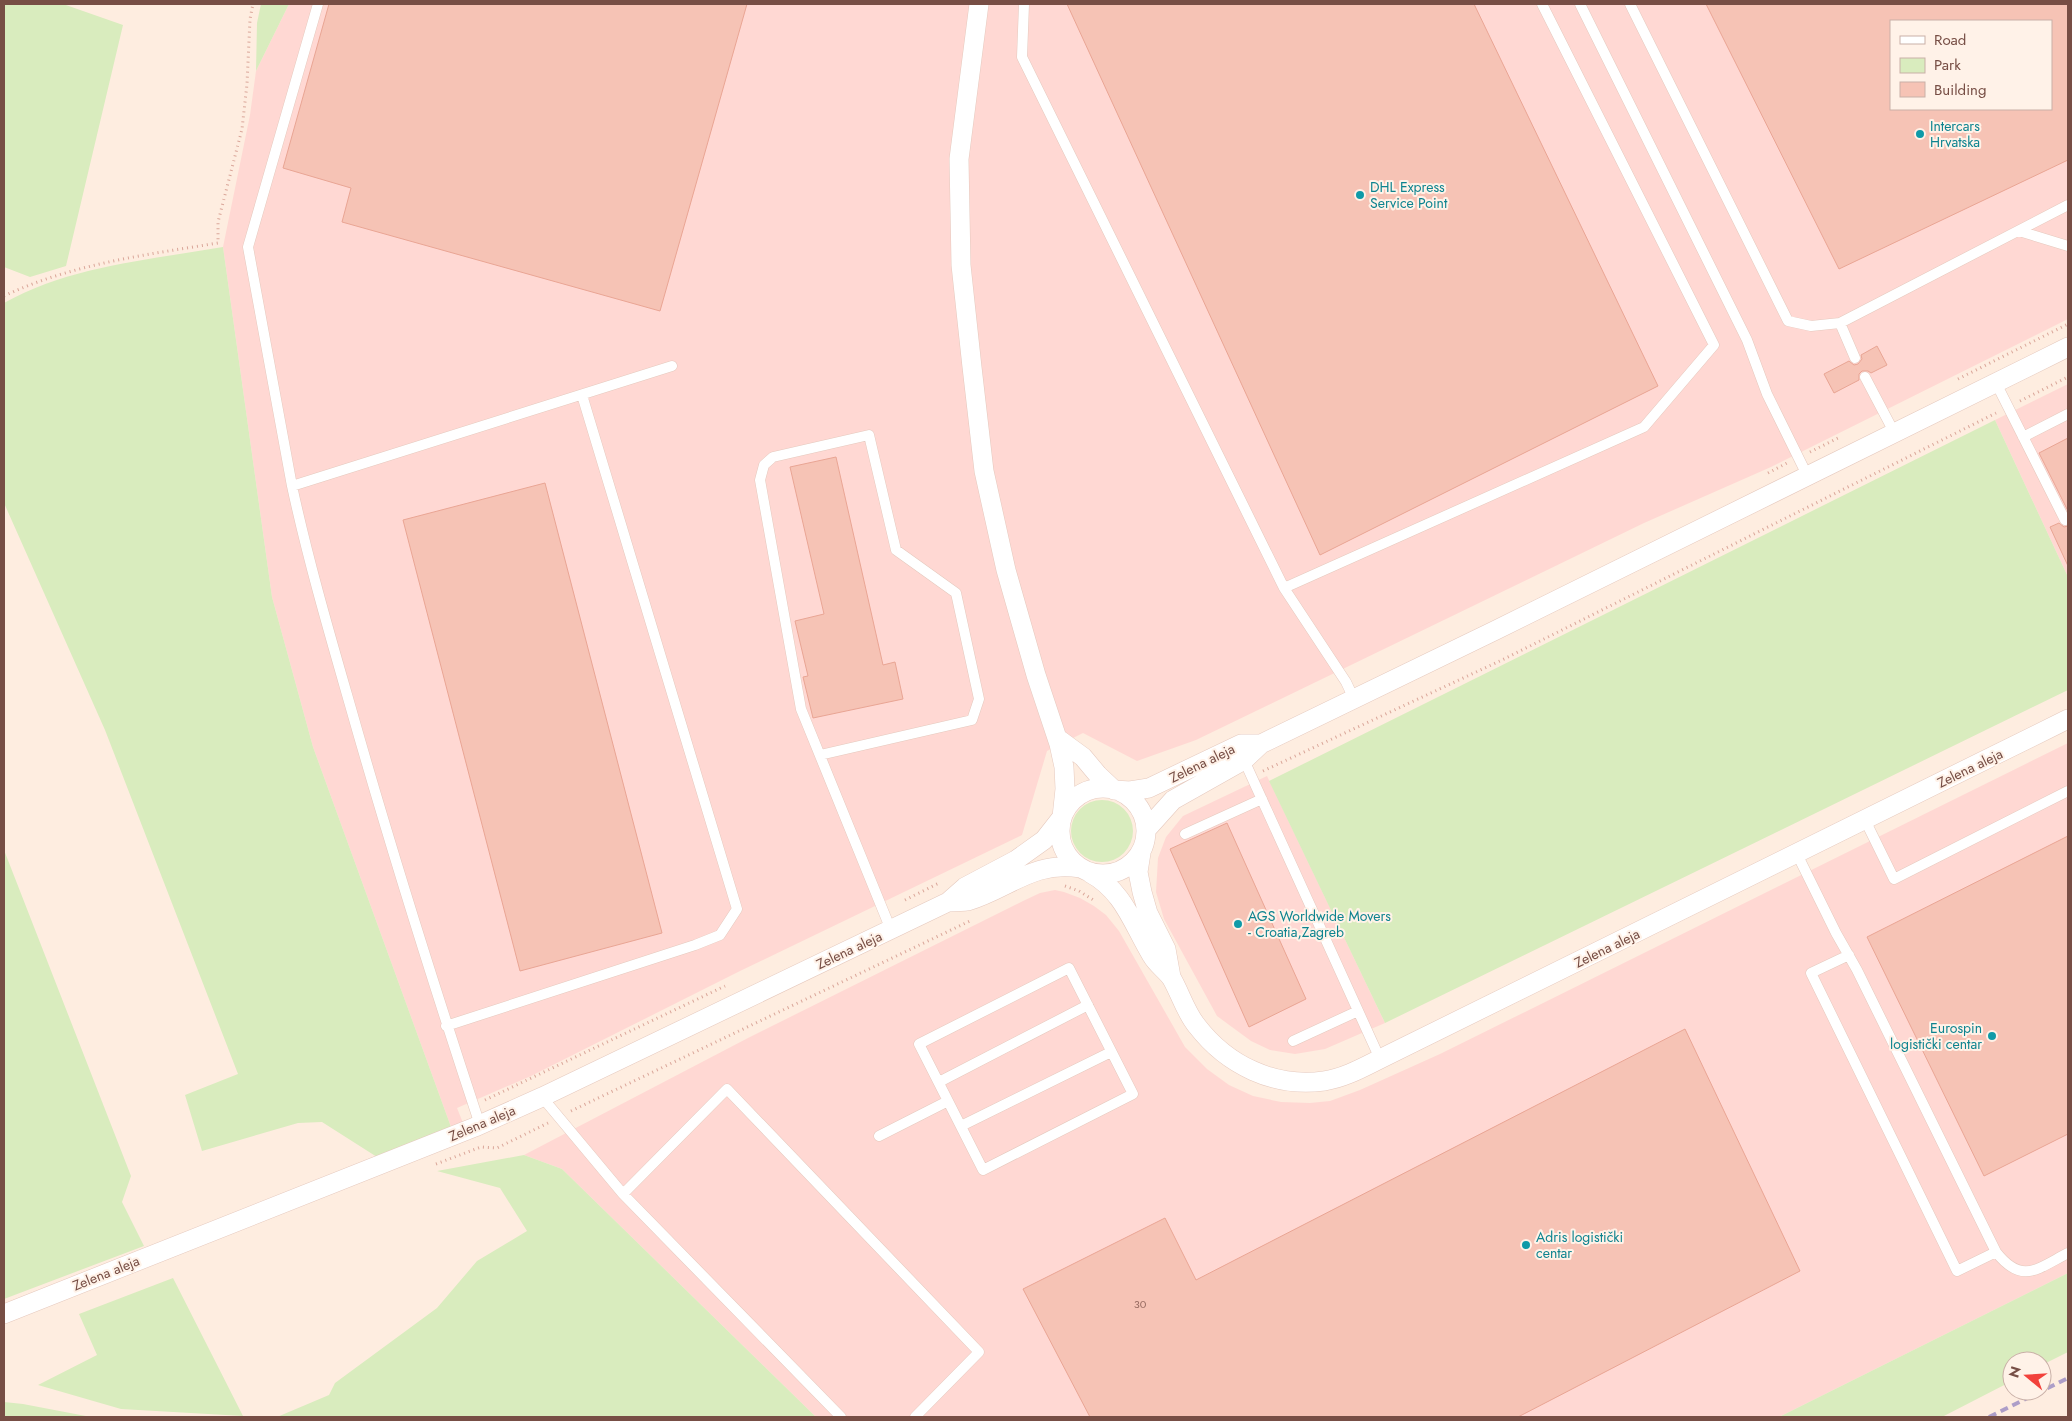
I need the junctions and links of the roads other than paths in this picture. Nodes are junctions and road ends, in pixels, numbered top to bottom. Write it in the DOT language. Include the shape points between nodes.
graph roads {
  1 [pos="318,4"];
  2 [pos="979,4"];
  3 [pos="1024,4"];
  4 [pos="1542,4"];
  5 [pos="1580,4"];
  6 [pos="1630,4"];
  7 [pos="2068,205"];
  8 [pos="2019,231"];
  9 [pos="2068,246"];
  10 [pos="1840,323"];
  11 [pos="2068,347"];
  12 [pos="1855,358"];
  13 [pos="672,366"];
  14 [pos="1865,377"];
  15 [pos="1996,383"];
  16 [pos="582,395"];
  17 [pos="2068,414"];
  18 [pos="1895,434"];
  19 [pos="2023,437"];
  20 [pos="1808,477"];
  21 [pos="292,486"];
  22 [pos="2065,520"];
  23 [pos="1284,588"];
  24 [pos="1354,699"];
  25 [pos="2068,719"];
  26 [pos="1057,738"];
  27 [pos="1261,744"];
  28 [pos="820,755"];
  29 [pos="1248,768"];
  30 [pos="1114,790"];
  31 [pos="2068,791"];
  32 [pos="1262,800"];
  33 [pos="1062,817"];
  34 [pos="1865,820"];
  35 [pos="1146,830"];
  36 [pos="1185,834"];
  37 [pos="1140,853"];
  38 [pos="1797,854"];
  39 [pos="1085,870"];
  40 [pos="948,902"];
  41 [pos="891,930"];
  42 [pos="1849,955"];
  43 [pos="1171,977"];
  44 [pos="1088,1005"];
  45 [pos="1358,1011"];
  46 [pos="446,1026"];
  47 [pos="1293,1041"];
  48 [pos="1111,1052"];
  49 [pos="1380,1059"];
  50 [pos="938,1082"];
  51 [pos="542,1097"];
  52 [pos="948,1101"];
  53 [pos="478,1126"];
  54 [pos="961,1126"];
  55 [pos="879,1136"];
  56 [pos="623,1194"];
  57 [pos="1996,1252"];
  58 [pos="2068,1253"];
  59 [pos="4,1314"];
  60 [pos="841,1417"];
  61 [pos="915,1417"];
  1 -- 21 [label="lane" via="248,248"];
  2 -- 26 [label="street" via="959,159 961,265 970,358 984,471 1006,570"];
  3 -- 23 [label="lane" via="1022,57"];
  4 -- 23 [label="lane" via="1714,345 1644,427"];
  5 -- 20 [label="lane" via="1746,340 1767,394"];
  6 -- 10 [label="lane" via="1788,321 1811,326"];
  7 -- 8 [label="lane"];
  8 -- 9 [label="lane"];
  8 -- 10 [label="lane"];
  10 -- 12 [label="lane"];
  11 -- 15 [label="street, Zelena aleja"];
  13 -- 16 [label="lane"];
  14 -- 18 [label="lane"];
  15 -- 18 [label="street, Zelena aleja"];
  15 -- 19 [label="lane"];
  16 -- 21 [label="lane"];
  16 -- 46 [label="lane" via="737,909 720,935"];
  17 -- 19 [label="lane"];
  18 -- 20 [label="street, Zelena aleja"];
  19 -- 22 [label="lane"];
  20 -- 24 [label="street, Zelena aleja"];
  21 -- 46 [label="lane" via="306,550"];
  23 -- 24 [label="lane"];
  24 -- 27 [label="street, Zelena aleja"];
  25 -- 34 [label="street, Zelena aleja"];
  26 -- 30 [label="street" via="1083,757"];
  26 -- 33 [label="street" via="1064,767"];
  27 -- 29 [label="street, Zelena aleja"];
  27 -- 30 [label="street, Zelena aleja" via="1241,744 1149,788"];
  28 -- 28 [label="lane" via="801,709 760,480 764,465 773,457 869,435 896,550 956,593 979,699 972,720"];
  28 -- 41 [label="lane"];
  29 -- 32 [label="lane"];
  29 -- 35 [label="street, Zelena aleja" via="1173,800"];
  30 -- 33 [label="street, Zelena aleja" via="1093,789 1083,793 1067,807"];
  30 -- 35 [label="street" via="1124,793 1140,808"];
  31 -- 34 [label="lane" via="1894,879"];
  32 -- 36 [label="lane"];
  32 -- 45 [label="lane"];
  33 -- 39 [label="street, Zelena aleja" via="1060,828 1064,851"];
  33 -- 40 [label="street, Zelena aleja" via="1044,840 1029,852 965,887"];
  34 -- 38 [label="street, Zelena aleja"];
  35 -- 37 [label="street, Zelena aleja"];
  37 -- 39 [label="street, Zelena aleja" via="1119,871 1101,874"];
  37 -- 43 [label="street, Zelena aleja" via="1138,872 1142,892 1148,913 1166,949"];
  38 -- 42 [label="lane"];
  38 -- 49 [label="street, Zelena aleja"];
  39 -- 40 [label="street, Zelena aleja" via="1056,865 967,901"];
  39 -- 43 [label="street, Zelena aleja" via="1108,884 1123,902 1153,958"];
  40 -- 41 [label="street, Zelena aleja"];
  41 -- 51 [label="street, Zelena aleja"];
  42 -- 57 [label="lane"];
  42 -- 57 [label="lane" via="1811,973 1953,1262 1957,1270"];
  43 -- 49 [label="street, Zelena aleja" via="1196,1025 1230,1059 1247,1069 1283,1080 1324,1081 1347,1075"];
  44 -- 48 [label="lane"];
  44 -- 50 [label="lane"];
  44 -- 50 [label="lane" via="1068,968 919,1044"];
  45 -- 47 [label="lane"];
  45 -- 49 [label="lane"];
  46 -- 53 [label="lane"];
  48 -- 54 [label="lane"];
  48 -- 54 [label="lane" via="1133,1094 992,1166 983,1170"];
  50 -- 52 [label="lane"];
  51 -- 53 [label="street, Zelena aleja"];
  51 -- 56 [label="lane"];
  52 -- 54 [label="lane"];
  52 -- 55 [label="lane"];
  53 -- 59 [label="street, Zelena aleja"];
  56 -- 60 [label="lane"];
  56 -- 61 [label="lane" via="727,1089 979,1352"];
  57 -- 58 [label="lane" via="2006,1264 2024,1272"];
}
